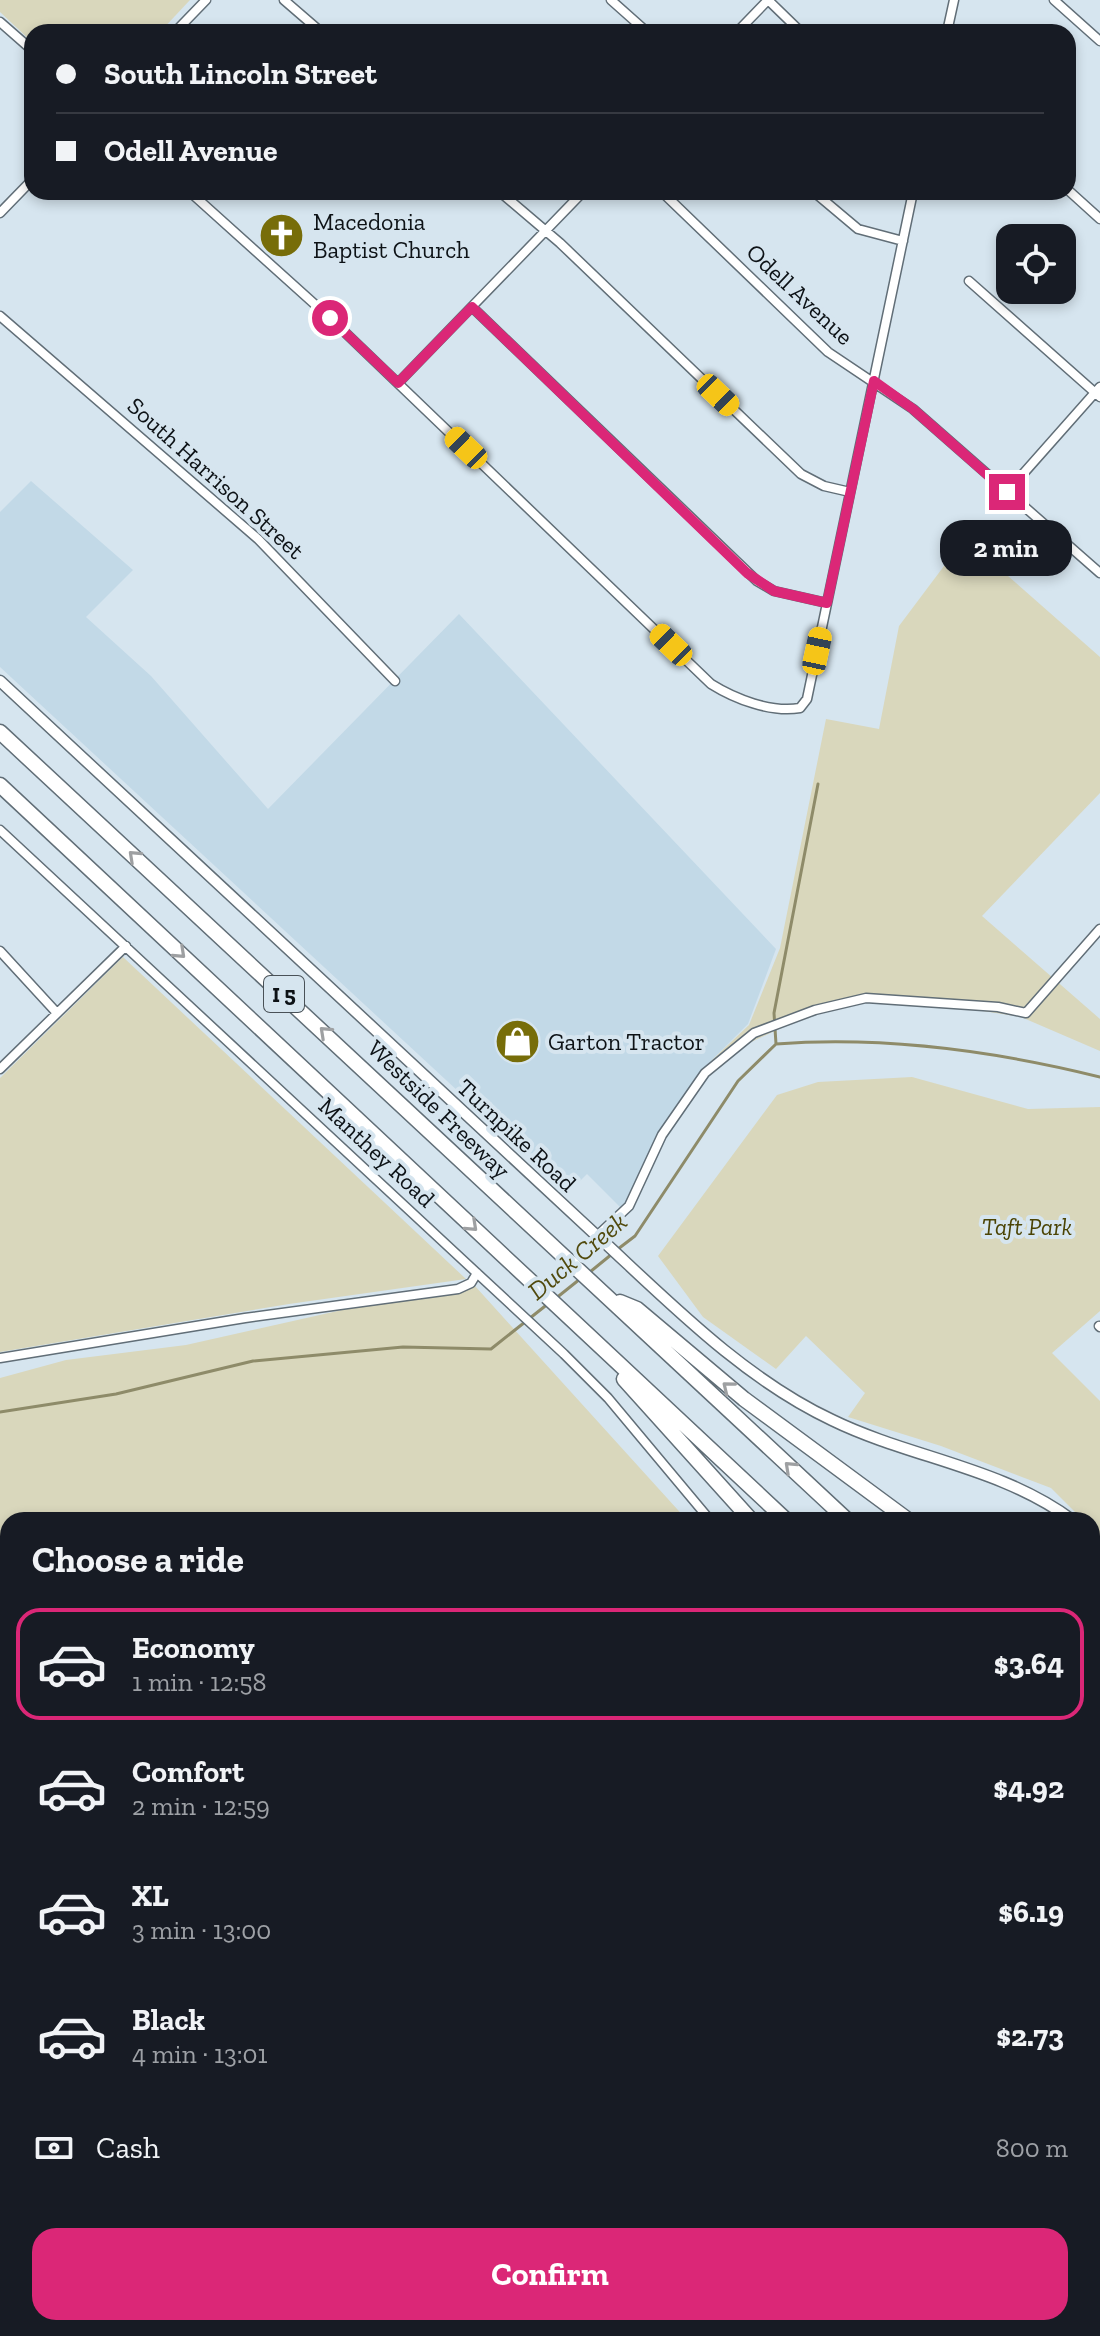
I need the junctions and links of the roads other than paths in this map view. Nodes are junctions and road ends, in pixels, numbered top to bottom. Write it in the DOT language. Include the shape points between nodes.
graph roads {
  1 [pos="206,0"];
  2 [pos="284,0"];
  3 [pos="611,0"];
  4 [pos="768,0"];
  5 [pos="954,0"];
  6 [pos="1054,0"];
  7 [pos="0,22"];
  8 [pos="183,24"];
  9 [pos="312,24"];
  10 [pos="638,24"];
  11 [pos="745,24"];
  12 [pos="793,24"];
  13 [pos="949,24"];
  14 [pos="1100,41"];
  15 [pos="24,43"];
  16 [pos="24,188"];
  17 [pos="1076,197"];
  18 [pos="199,200"];
  19 [pos="510,200"];
  20 [pos="575,200"];
  21 [pos="670,200"];
  22 [pos="824,200"];
  23 [pos="911,200"];
  24 [pos="0,213"];
  25 [pos="1100,219"];
  26 [pos="546,230"];
  27 [pos="903,241"];
  28 [pos="969,281"];
  29 [pos="472,307"];
  30 [pos="0,316"];
  31 [pos="874,381"];
  32 [pos="398,383"];
  33 [pos="1098,392"];
  34 [pos="850,492"];
  35 [pos="1007,492"];
  36 [pos="1100,573"];
  37 [pos="827,603"];
  38 [pos="0,681"];
  39 [pos="395,681"];
  40 [pos="0,732"];
  41 [pos="0,785"];
  42 [pos="0,830"];
  43 [pos="1100,929"];
  44 [pos="126,946"];
  45 [pos="0,951"];
  46 [pos="56,1012"];
  47 [pos="0,1069"];
  48 [pos="600,1238"];
  49 [pos="477,1273"];
  50 [pos="609,1298"];
  51 [pos="610,1355"];
  52 [pos="0,1358"];
  53 [pos="703,1512"];
  54 [pos="744,1512"];
  55 [pos="777,1512"];
  56 [pos="838,1512"];
  57 [pos="897,1512"];
  58 [pos="1059,1512"];
  1 -- 8 [label="street"];
  2 -- 9 [label="street"];
  3 -- 10 [label="street"];
  4 -- 11 [label="street"];
  4 -- 12 [label="street"];
  5 -- 13 [label="street"];
  6 -- 14 [label="street"];
  7 -- 15 [label="street"];
  16 -- 24 [label="street"];
  17 -- 25 [label="street"];
  18 -- 32 [label="street"];
  19 -- 26 [label="street"];
  20 -- 26 [label="street"];
  21 -- 31 [label="street, Odell Avenue" via="828,352"];
  22 -- 27 [label="street" via="858,229"];
  23 -- 27 [label="street"];
  26 -- 29 [label="street"];
  26 -- 34 [label="street" via="801,474"];
  27 -- 31 [label="street"];
  28 -- 33 [label="street"];
  29 -- 32 [label="street"];
  29 -- 37 [label="street" via="757,581 774,591"];
  30 -- 39 [label="street, South Harrison Street" via="258,539"];
  31 -- 34 [label="street"];
  31 -- 35 [label="street, Odell Avenue"];
  32 -- 37 [label="street" via="711,684 745,701 800,708 807,699"];
  33 -- 35 [label="street"];
  34 -- 37 [label="street"];
  35 -- 36 [label="street, Odell Avenue"];
  38 -- 48 [label="street, Turnpike Road"];
  50 -- 40 [label="highway, Westside Freeway / I 5, one-way"];
  41 -- 51 [label="highway, I 5, one-way"];
  42 -- 44 [label="street, Manthey Road"];
  43 -- 48 [label="street" via="1026,1013 866,998 754,1033 705,1073 662,1135 629,1206"];
  44 -- 46 [label="street"];
  44 -- 49 [label="street, Manthey Road"];
  45 -- 46 [label="street"];
  46 -- 47 [label="street"];
  48 -- 58 [label="street, Turnpike Road" via="725,1350 793,1399 864,1434 1020,1488"];
  49 -- 52 [label="street" via="458,1289"];
  49 -- 53 [label="street, Manthey Road" via="601,1391"];
  56 -- 50 [label="highway, Westside Freeway / I 5, one-way"];
  57 -- 50 [label="highway, one-way" via="744,1399 637,1309"];
  51 -- 54 [label="highway" via="618,1373"];
  51 -- 55 [label="highway, I 5"];
}
